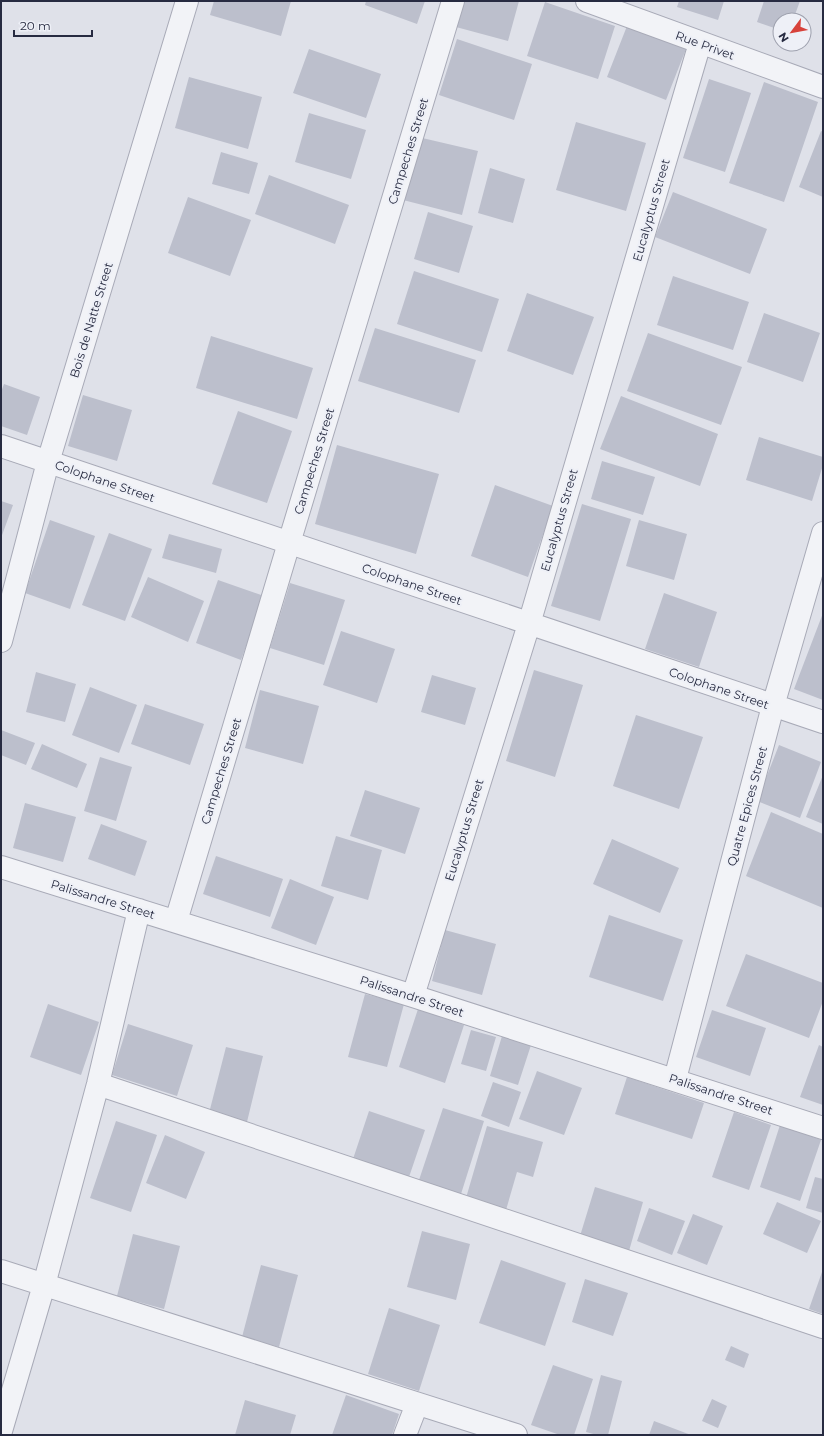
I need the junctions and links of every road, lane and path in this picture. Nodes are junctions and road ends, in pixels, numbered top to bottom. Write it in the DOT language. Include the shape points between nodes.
graph roads {
  1 [pos="187,1"];
  2 [pos="453,1"];
  3 [pos="587,1"];
  4 [pos="700,43"];
  5 [pos="823,87"];
  6 [pos="1,446"];
  7 [pos="48,462"];
  8 [pos="823,533"];
  9 [pos="289,543"];
  10 [pos="529,624"];
  11 [pos="1,641"];
  12 [pos="773,706"];
  13 [pos="823,722"];
  14 [pos="1,867"];
  15 [pos="139,910"];
  16 [pos="176,921"];
  17 [pos="413,996"];
  18 [pos="675,1079"];
  19 [pos="98,1084"];
  20 [pos="823,1128"];
  21 [pos="1,1271"];
  22 [pos="44,1285"];
  23 [pos="823,1327"];
  24 [pos="416,1404"];
  25 [pos="1,1431"];
  26 [pos="405,1435"];
  27 [pos="516,1435"];
  1 -- 7 [label="street, Bois de Natte Street"];
  2 -- 9 [label="street, Campeches Street"];
  3 -- 4 [label="street, Rue Privet"];
  4 -- 5 [label="street, Rue Privet"];
  4 -- 10 [label="street, Eucalyptus Street"];
  6 -- 7 [label="street, Colophane Street"];
  7 -- 9 [label="street, Colophane Street"];
  7 -- 11 [label="street, Bois de Natte Street"];
  8 -- 12 [label="street, Quatre Epices Street"];
  9 -- 10 [label="street, Colophane Street"];
  9 -- 16 [label="street, Campeches Street"];
  10 -- 12 [label="street, Colophane Street"];
  10 -- 17 [label="street, Eucalyptus Street"];
  12 -- 13 [label="street, Colophane Street"];
  12 -- 18 [label="street, Quatre Epices Street"];
  14 -- 15 [label="street, Palissandre Street"];
  15 -- 16 [label="street, Palissandre Street"];
  15 -- 19 [label="street"];
  16 -- 17 [label="street, Palissandre Street"];
  17 -- 18 [label="street, Palissandre Street"];
  18 -- 20 [label="street, Palissandre Street"];
  19 -- 22 [label="street"];
  19 -- 23 [label="street"];
  21 -- 22 [label="street"];
  22 -- 24 [label="street"];
  22 -- 25 [label="street"];
  24 -- 26 [label="street"];
  24 -- 27 [label="street"];
}
